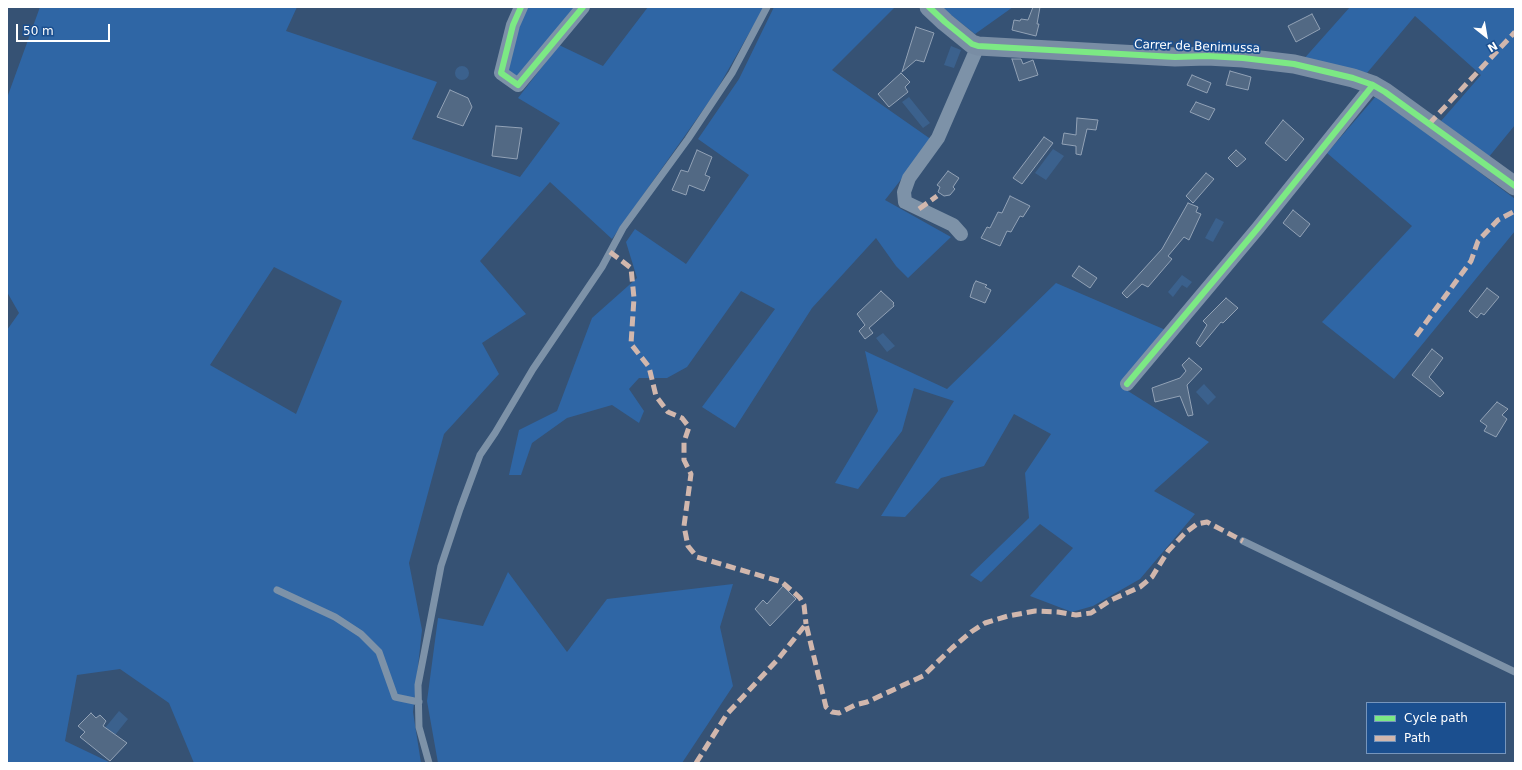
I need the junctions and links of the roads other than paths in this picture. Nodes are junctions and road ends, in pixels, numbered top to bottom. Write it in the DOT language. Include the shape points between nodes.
graph roads {
  1 [pos="521,7"];
  2 [pos="583,7"];
  3 [pos="767,7"];
  4 [pos="929,7"];
  5 [pos="978,46"];
  6 [pos="1373,85"];
  7 [pos="1515,186"];
  8 [pos="961,234"];
  9 [pos="1126,384"];
  10 [pos="1243,541"];
  11 [pos="277,590"];
  12 [pos="1515,672"];
  13 [pos="419,702"];
  14 [pos="429,763"];
  1 -- 2 [label="street" via="513,25 501,73 518,85"];
  3 -- 13 [label="lane" via="732,73 623,228 602,267 533,369 480,455 441,566 418,685"];
  4 -- 5 [label="street, Carrer de Benimussa" via="972,44"];
  5 -- 6 [label="street, Carrer de Benimussa" via="1175,57 1243,58 1294,64"];
  5 -- 8 [label="street" via="938,138 909,178 904,192 905,202 953,225"];
  6 -- 7 [label="street, Carrer de Benimussa"];
  6 -- 9 [label="street" via="1253,234"];
  10 -- 12 [label="lane"];
  11 -- 13 [label="lane" via="335,617 361,634 379,652 395,697"];
  13 -- 14 [label="lane" via="419,727"];
}
